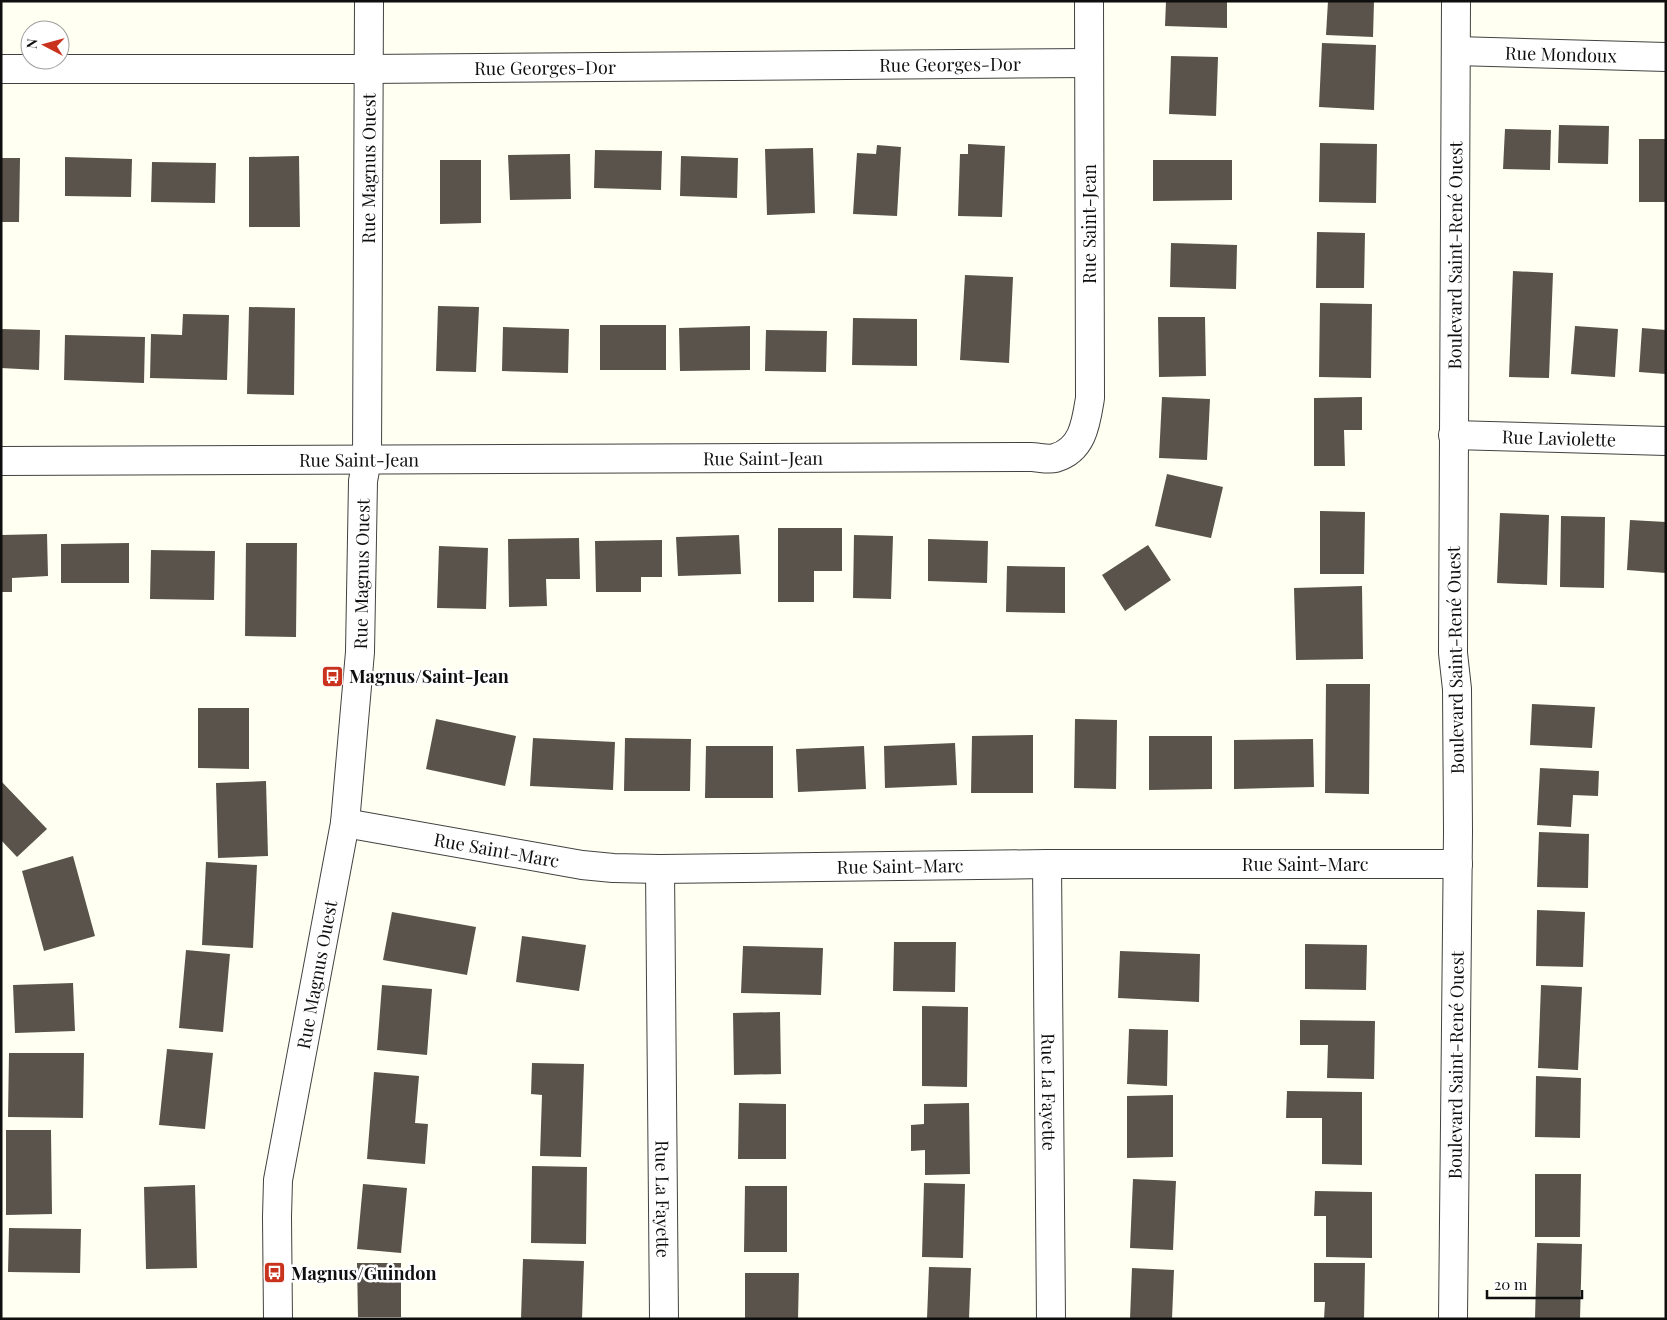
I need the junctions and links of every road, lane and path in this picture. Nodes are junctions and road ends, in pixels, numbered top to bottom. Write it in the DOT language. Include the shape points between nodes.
graph roads {
  1 [pos="369,1"];
  2 [pos="1089,1"];
  3 [pos="1456,1"];
  4 [pos="1456,51"];
  5 [pos="1666,57"];
  6 [pos="1089,63"];
  7 [pos="1,69"];
  8 [pos="368,69"];
  9 [pos="1453,435"];
  10 [pos="1666,441"];
  11 [pos="367,459"];
  12 [pos="1,461"];
  13 [pos="345,822"];
  14 [pos="1047,864"];
  15 [pos="1458,864"];
  16 [pos="660,869"];
  17 [pos="278,1319"];
  18 [pos="664,1319"];
  19 [pos="1051,1319"];
  20 [pos="1453,1319"];
  1 -- 8 [label="street, Rue Magnus Ouest"];
  2 -- 6 [label="street, Rue Saint-Jean"];
  3 -- 4 [label="street, Boulevard Saint-René Ouest"];
  4 -- 5 [label="street, Rue Mondoux"];
  4 -- 9 [label="street, Boulevard Saint-René Ouest"];
  6 -- 8 [label="street, Rue Georges-Dor"];
  6 -- 11 [label="street, Rue Saint-Jean" via="1090,398 1086,427 1072,450 1054,458"];
  7 -- 8 [label="street, Rue Georges-Dor"];
  8 -- 11 [label="street, Rue Magnus Ouest"];
  9 -- 10 [label="street, Rue Laviolette"];
  9 -- 15 [label="street, Boulevard Saint-René Ouest" via="1453,653 1457,689"];
  11 -- 12 [label="street, Rue Saint-Jean"];
  11 -- 13 [label="street, Rue Magnus Ouest" via="360,652"];
  13 -- 16 [label="street, Rue Saint-Marc" via="582,865"];
  13 -- 17 [label="street, Rue Magnus Ouest" via="278,1180"];
  14 -- 15 [label="street, Rue Saint-Marc"];
  14 -- 16 [label="street, Rue Saint-Marc"];
  14 -- 19 [label="street, Rue La Fayette"];
  15 -- 20 [label="street, Boulevard Saint-René Ouest"];
  16 -- 18 [label="street, Rue La Fayette"];
}
